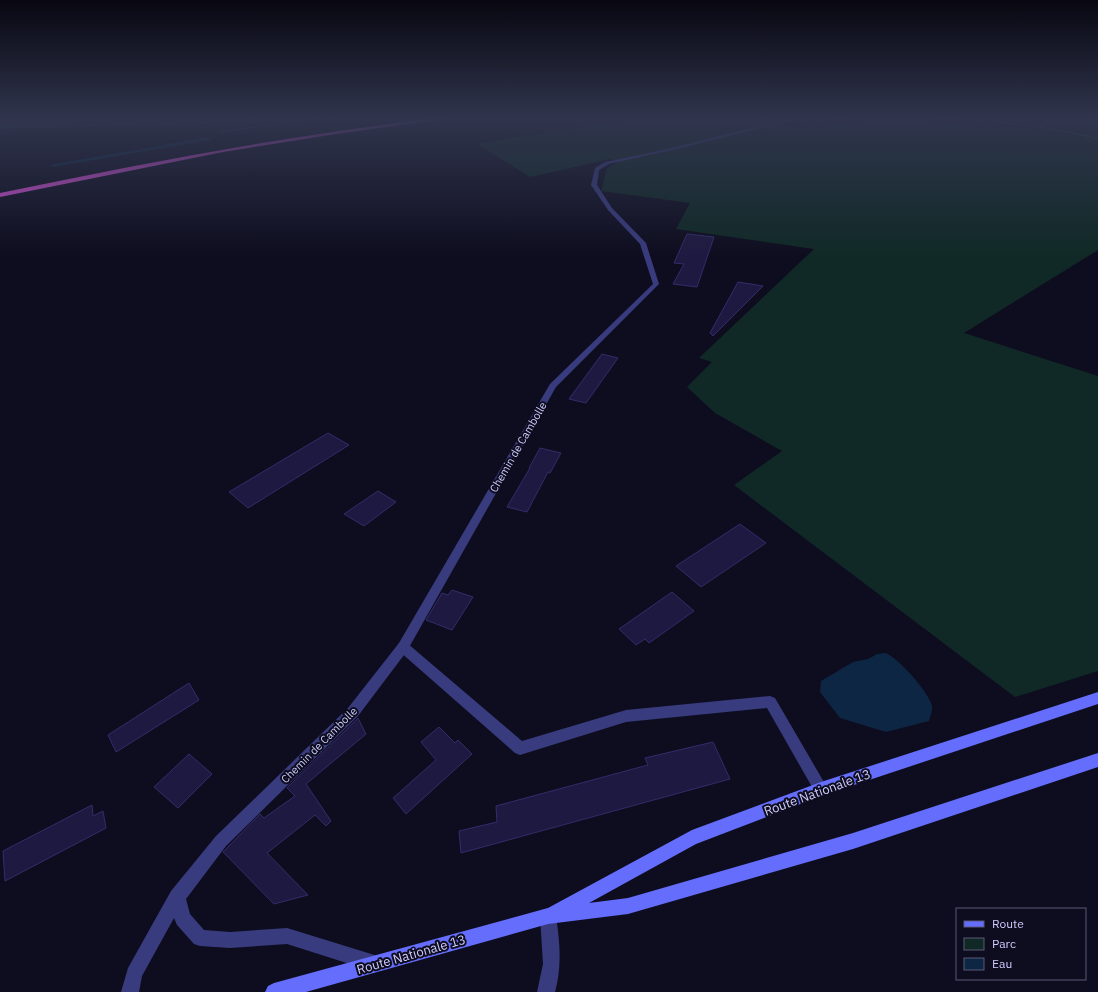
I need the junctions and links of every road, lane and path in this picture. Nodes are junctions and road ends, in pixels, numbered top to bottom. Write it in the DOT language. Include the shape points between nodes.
graph roads {
  1 [pos="123,164"];
  2 [pos="147,164"];
  3 [pos="606,164"];
  4 [pos="0,189"];
  5 [pos="0,194"];
  6 [pos="403,647"];
  7 [pos="1098,698"];
  8 [pos="1098,760"];
  9 [pos="822,789"];
  10 [pos="177,897"];
  11 [pos="548,916"];
  12 [pos="377,963"];
  13 [pos="550,989"];
  14 [pos="130,992"];
  15 [pos="274,992"];
  1 -- 4 [label="highway"];
  2 -- 5 [label="highway"];
  3 -- 6 [label="street, Chemin de Cambolle" via="598,168 594,185 610,209 643,243 656,284 553,386"];
  6 -- 9 [label="street" via="520,748 626,716 770,702"];
  6 -- 10 [label="street, Chemin de Cambolle" via="353,712 222,841"];
  7 -- 9 [label="main road, Route Nationale 13"];
  8 -- 11 [label="main road, Route Nationale 13" via="853,841 628,906"];
  9 -- 11 [label="main road, Route Nationale 13" via="692,838"];
  10 -- 12 [label="street" via="183,919 200,938 230,940 287,936"];
  10 -- 14 [label="street, Chemin de Cambolle" via="134,974"];
  11 -- 12 [label="main road, Route Nationale 13"];
  11 -- 13 [label="street" via="552,954"];
  12 -- 15 [label="main road, Route Nationale 13"];
}
